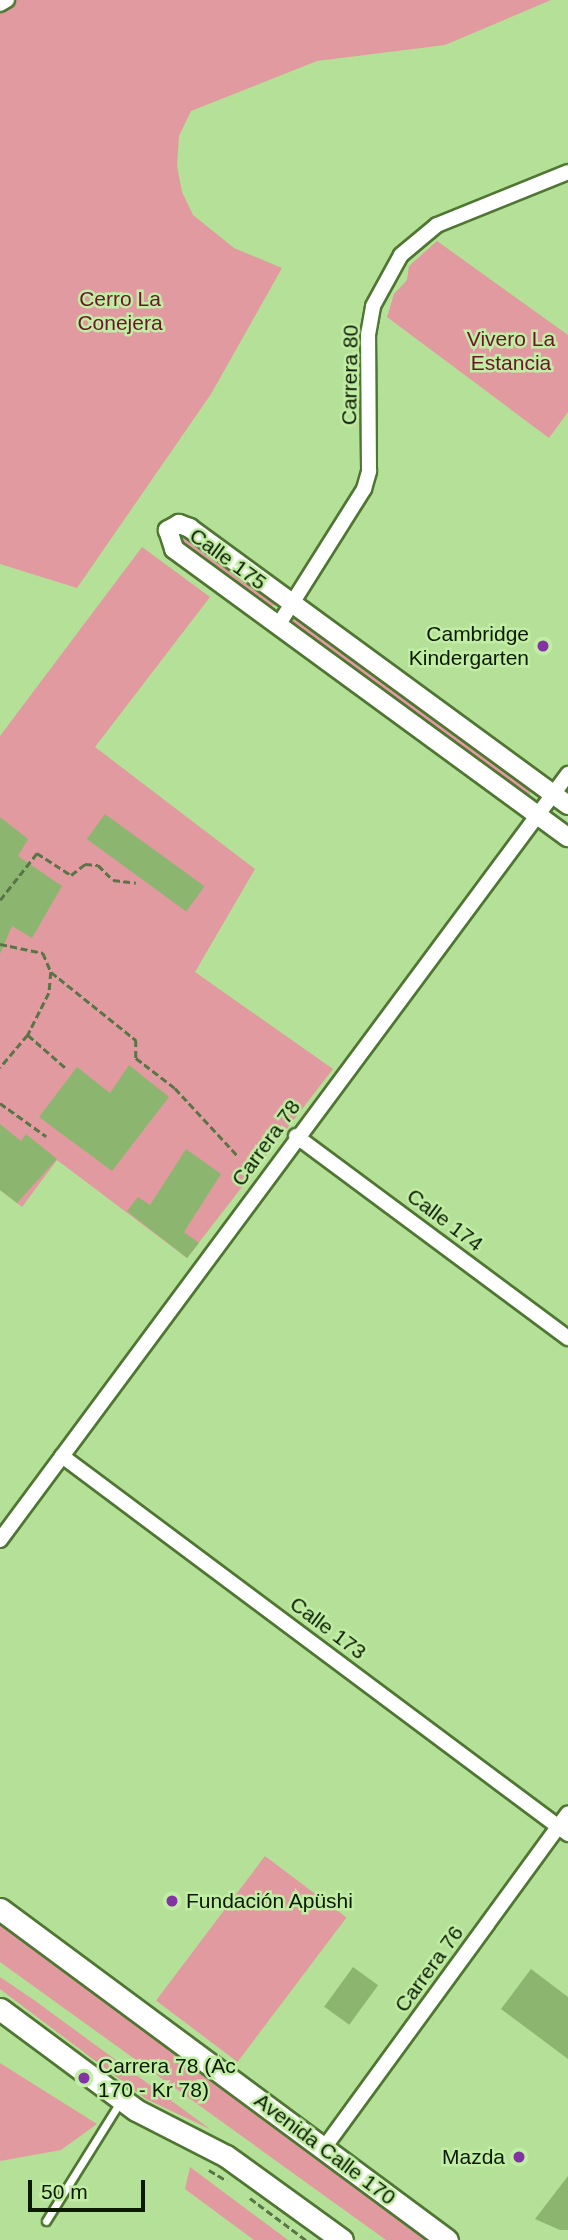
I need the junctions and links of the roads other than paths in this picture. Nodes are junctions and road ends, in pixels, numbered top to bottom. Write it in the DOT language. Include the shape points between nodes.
graph roads {
  1 [pos="7,0"];
  2 [pos="0,4"];
  3 [pos="568,172"];
  4 [pos="292,601"];
  5 [pos="279,624"];
  6 [pos="568,774"];
  7 [pos="553,794"];
  8 [pos="568,805"];
  9 [pos="538,815"];
  10 [pos="568,837"];
  11 [pos="296,1136"];
  12 [pos="568,1338"];
  13 [pos="62,1455"];
  14 [pos="0,1540"];
  15 [pos="568,1814"];
  16 [pos="563,1830"];
  17 [pos="0,1909"];
  18 [pos="0,2009"];
  19 [pos="121,2099"];
  20 [pos="324,2148"];
  21 [pos="46,2221"];
  22 [pos="342,2240"];
  23 [pos="447,2240"];
  1 -- 2 [label="street"];
  3 -- 4 [label="street, Carrera 80" via="437,225 401,255 373,306 370,460 364,489"];
  4 -- 5 [label="street, Carrera 80"];
  4 -- 5 [label="street, Calle 175" via="190,528 178,524 168,530 174,549"];
  4 -- 7 [label="street, Calle 175"];
  5 -- 9 [label="street, Calle 175"];
  6 -- 7 [label="street, Carrera 78"];
  7 -- 8 [label="street, Calle 175"];
  7 -- 9 [label="street, Carrera 78"];
  9 -- 10 [label="street, Calle 175"];
  9 -- 11 [label="street, Carrera 78"];
  11 -- 12 [label="street, Calle 174"];
  11 -- 13 [label="street, Carrera 78"];
  13 -- 14 [label="street, Carrera 78"];
  13 -- 16 [label="street, Calle 173"];
  15 -- 16 [label="street, Carrera 76"];
  16 -- 20 [label="street, Carrera 76"];
  17 -- 20 [label="main road, Avenida Calle 170"];
  18 -- 19 [label="main road"];
  19 -- 21 [label="lane"];
  19 -- 22 [label="main road" via="226,2157"];
  20 -- 23 [label="main road, Avenida Calle 170"];
}
